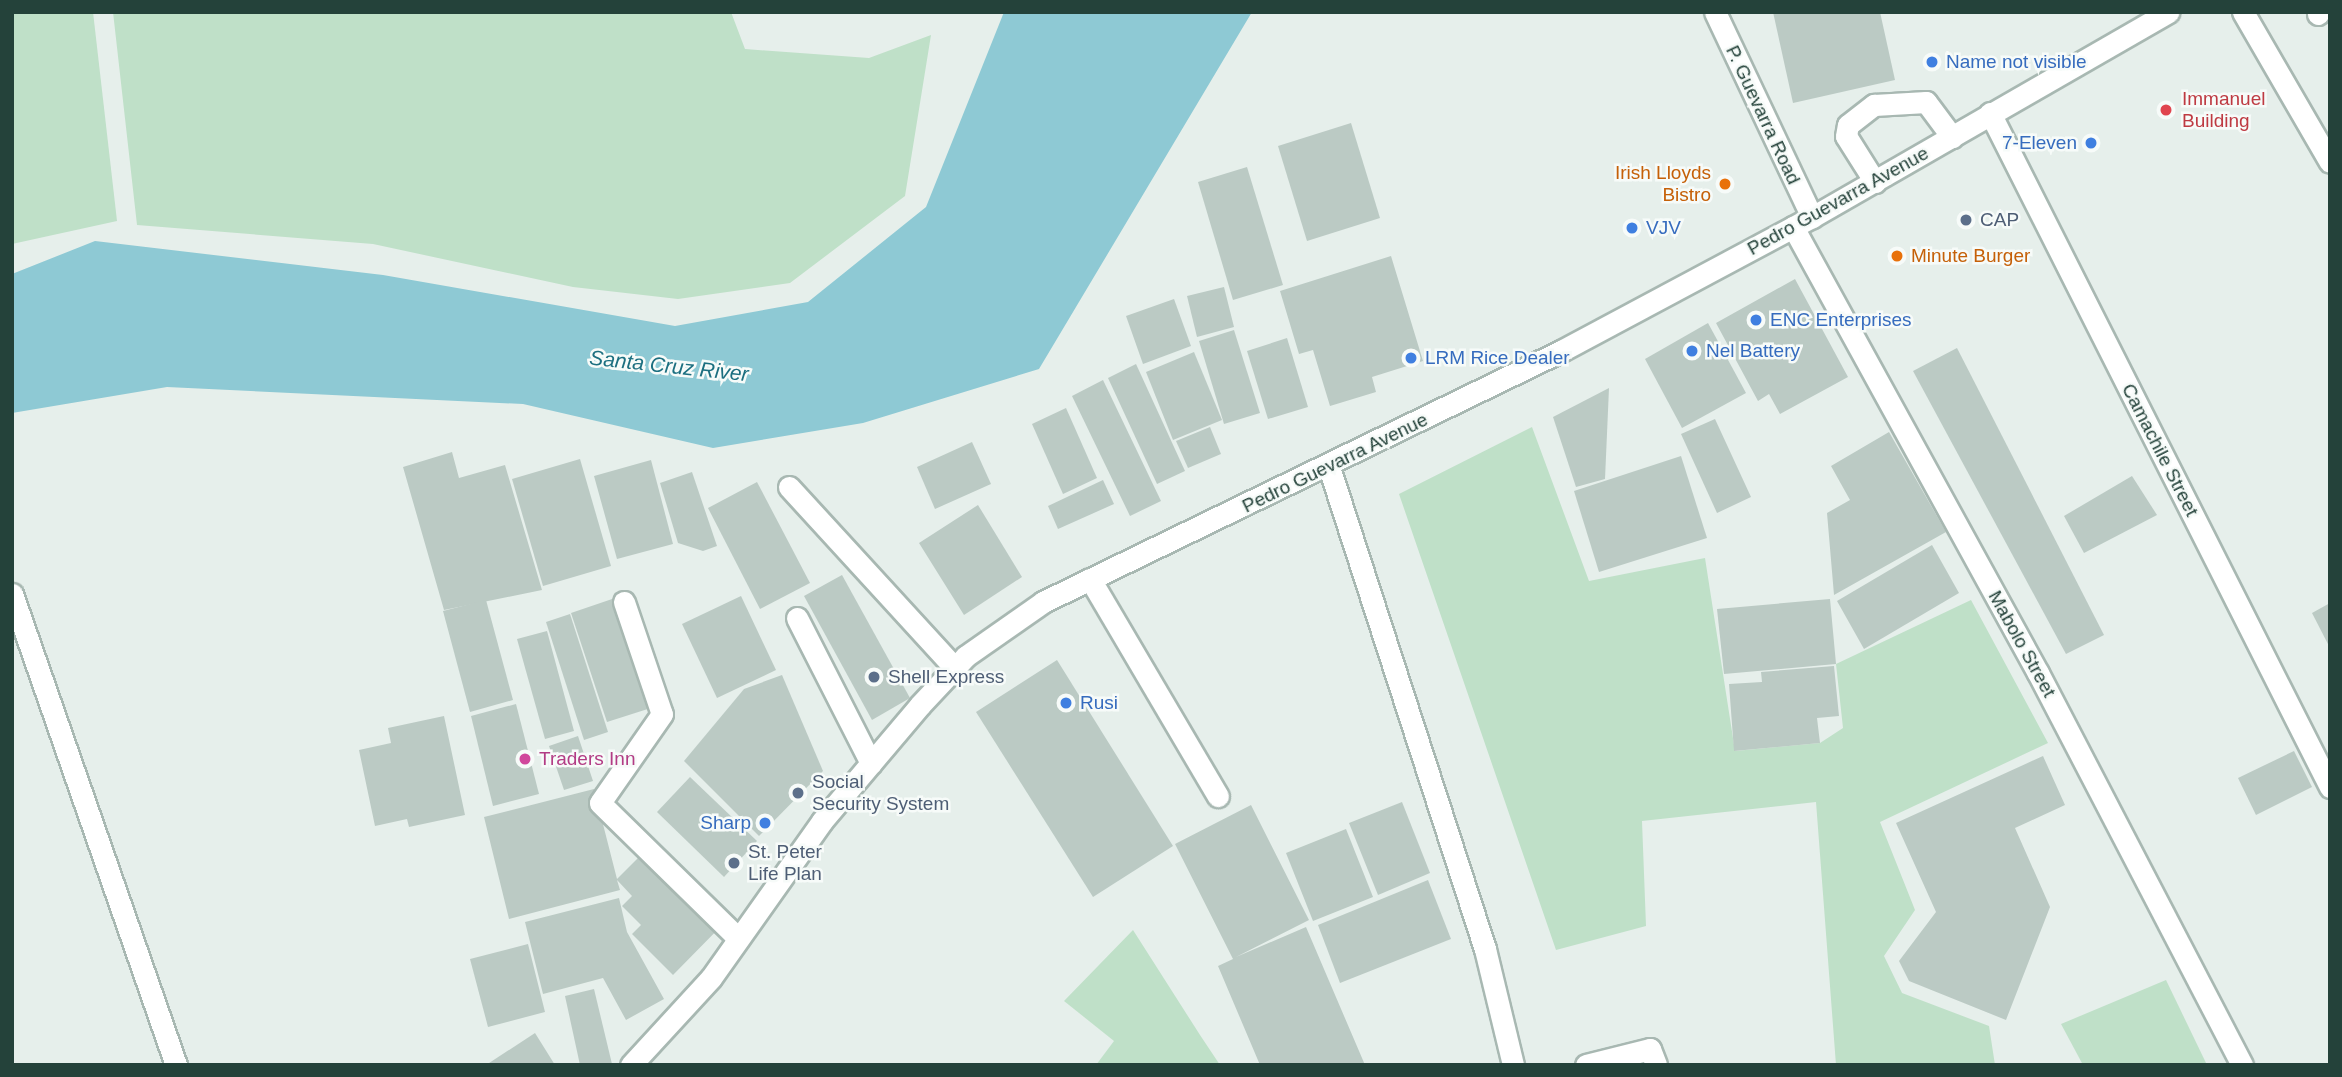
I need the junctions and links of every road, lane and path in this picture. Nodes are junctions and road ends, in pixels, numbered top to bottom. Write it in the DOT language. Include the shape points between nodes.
graph roads {
  1 [pos="1715,12"];
  2 [pos="2168,12"];
  3 [pos="2243,12"];
  4 [pos="1990,113"];
  5 [pos="1952,137"];
  6 [pos="2330,162"];
  7 [pos="1875,182"];
  8 [pos="1812,217"];
  9 [pos="1793,227"];
  10 [pos="1329,467"];
  11 [pos="789,486"];
  12 [pos="1090,579"];
  13 [pos="12,594"];
  14 [pos="624,602"];
  15 [pos="797,618"];
  16 [pos="955,668"];
  17 [pos="871,763"];
  18 [pos="2330,788"];
  19 [pos="1218,796"];
  20 [pos="738,938"];
  21 [pos="176,1065"];
  22 [pos="631,1065"];
  23 [pos="1513,1065"];
  24 [pos="1586,1065"];
  25 [pos="1656,1065"];
  26 [pos="2242,1065"];
  1 -- 8 [label="street, P. Guevarra Road"];
  2 -- 4 [label="street, Pedro Guevarra Avenue"];
  3 -- 6 [label="street"];
  4 -- 5 [label="street, Pedro Guevarra Avenue"];
  4 -- 18 [label="street, Camachile Street"];
  5 -- 7 [label="street, Pedro Guevarra Avenue"];
  5 -- 7 [label="street" via="1926,102 1874,105 1849,125 1846,136"];
  7 -- 8 [label="street, Pedro Guevarra Avenue"];
  8 -- 9 [label="street, Pedro Guevarra Avenue"];
  9 -- 10 [label="street, Pedro Guevarra Avenue"];
  9 -- 26 [label="street, Mabolo Street" via="2038,673"];
  10 -- 12 [label="street, Pedro Guevarra Avenue"];
  10 -- 23 [label="street" via="1485,949"];
  11 -- 16 [label="street"];
  12 -- 16 [label="street, Pedro Guevarra Avenue" via="1043,602"];
  12 -- 19 [label="street"];
  13 -- 21 [label="street"];
  14 -- 20 [label="street" via="662,714 600,803"];
  15 -- 17 [label="street"];
  16 -- 17 [label="street, Pedro Guevarra Avenue"];
  17 -- 20 [label="street, Pedro Guevarra Avenue"];
  20 -- 22 [label="street, Pedro Guevarra Avenue" via="711,978"];
  24 -- 25 [label="street" via="1650,1049"];
}
